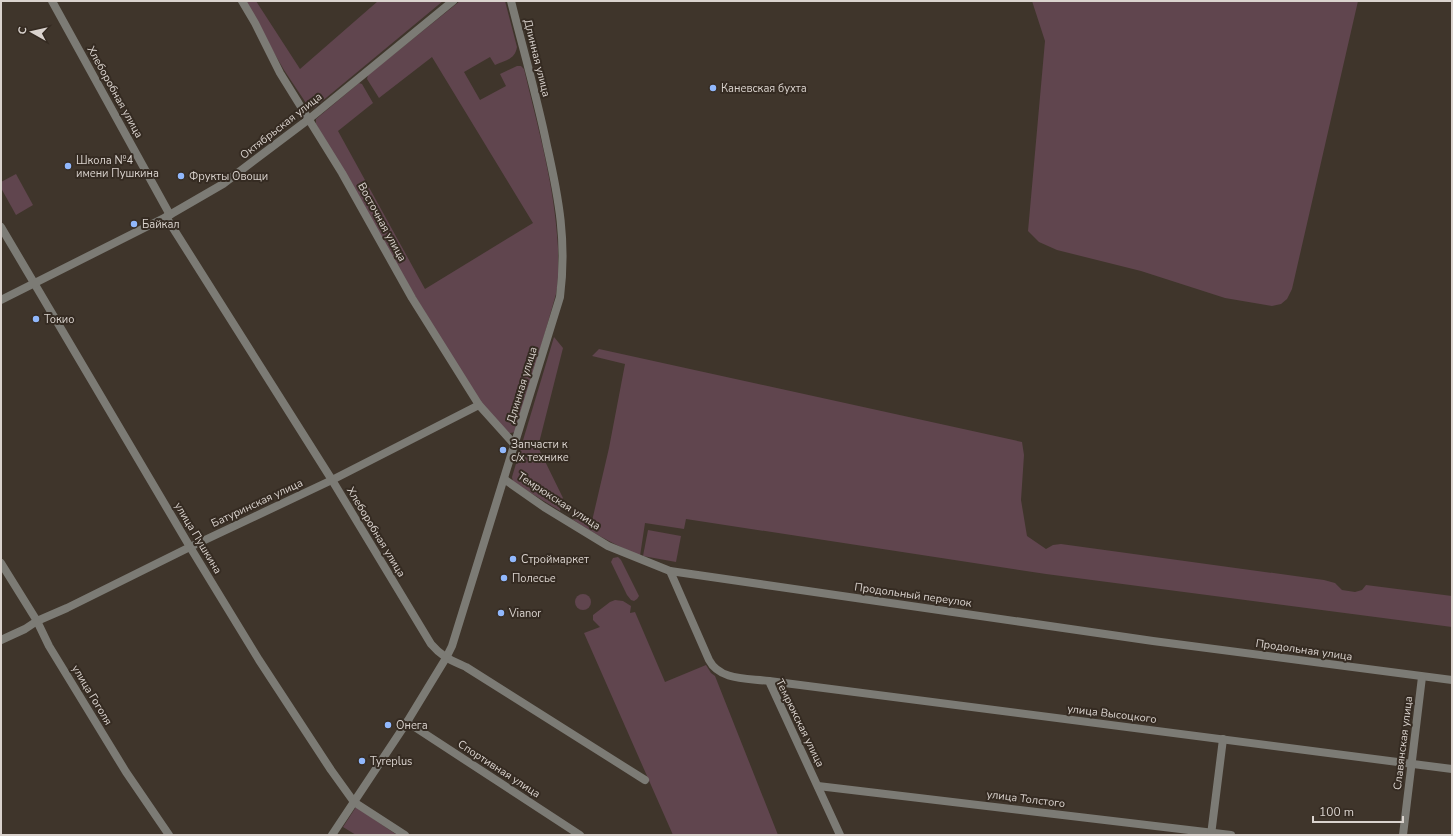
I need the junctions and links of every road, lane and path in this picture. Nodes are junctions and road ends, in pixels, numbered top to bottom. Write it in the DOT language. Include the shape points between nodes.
graph roads {
  1 [pos="52,1"];
  2 [pos="242,1"];
  3 [pos="452,1"];
  4 [pos="511,1"];
  5 [pos="309,119"];
  6 [pos="168,216"];
  7 [pos="1,227"];
  8 [pos="34,285"];
  9 [pos="1,300"];
  10 [pos="478,405"];
  11 [pos="515,445"];
  12 [pos="504,479"];
  13 [pos="332,480"];
  14 [pos="190,547"];
  15 [pos="1,563"];
  16 [pos="670,571"];
  17 [pos="37,620"];
  18 [pos="1,640"];
  19 [pos="1153,641"];
  20 [pos="446,658"];
  21 [pos="1422,677"];
  22 [pos="1452,680"];
  23 [pos="769,681"];
  24 [pos="407,722"];
  25 [pos="1223,739"];
  26 [pos="1412,764"];
  27 [pos="1452,769"];
  28 [pos="645,780"];
  29 [pos="818,786"];
  30 [pos="354,802"];
  31 [pos="1211,834"];
  32 [pos="169,835"];
  33 [pos="332,835"];
  34 [pos="405,835"];
  35 [pos="580,835"];
  36 [pos="840,835"];
  37 [pos="1230,835"];
  38 [pos="1403,835"];
  1 -- 6 [label="street, Хлеборобная улица"];
  2 -- 5 [label="street, Восточная улица" via="280,73"];
  3 -- 5 [label="street, Октябрьская улица"];
  4 -- 11 [label="street, Длинная улица" via="544,129 558,195 562,235 560,297"];
  5 -- 6 [label="street, Октябрьская улица" via="223,184"];
  5 -- 10 [label="street, Восточная улица" via="342,172 412,298"];
  6 -- 8 [label="street, Октябрьская улица"];
  6 -- 13 [label="street, Хлеборобная улица"];
  7 -- 8 [label="street, улица Пушкина"];
  8 -- 9 [label="street, Октябрьская улица"];
  8 -- 14 [label="street, улица Пушкина"];
  10 -- 11 [label="street, Восточная улица"];
  10 -- 13 [label="street, Батуринская улица"];
  11 -- 12 [label="street, Длинная улица"];
  12 -- 16 [label="street, Темрюкская улица" via="608,546"];
  12 -- 20 [label="street, Длинная улица" via="459,626"];
  13 -- 14 [label="street, Батуринская улица"];
  13 -- 20 [label="street, Хлеборобная улица" via="431,644"];
  14 -- 17 [label="street, Батуринская улица" via="67,608"];
  14 -- 30 [label="street, улица Пушкина" via="259,660"];
  15 -- 17 [label="street, улица Гоголя"];
  16 -- 19 [label="street, Продольный переулок"];
  16 -- 23 [label="street, Темрюкская улица" via="715,669 727,676"];
  17 -- 18 [label="street, Батуринская улица" via="25,629"];
  17 -- 32 [label="street, улица Гоголя" via="49,646 126,772"];
  19 -- 21 [label="street, Продольная улица"];
  20 -- 24 [label="street, Длинная улица"];
  20 -- 28 [label="street, Хлеборобная улица" via="466,667"];
  21 -- 22 [label="street, Продольная улица"];
  21 -- 26 [label="street, Славянская улица"];
  23 -- 25 [label="street, улица Высоцкого"];
  23 -- 29 [label="street, Темрюкская улица"];
  24 -- 30 [label="street, Длинная улица"];
  24 -- 35 [label="street, Спортивная улица"];
  25 -- 26 [label="street, улица Высоцкого"];
  25 -- 31 [label="street"];
  26 -- 27 [label="street, улица Высоцкого"];
  26 -- 38 [label="street, Славянская улица"];
  29 -- 31 [label="street, улица Толстого"];
  29 -- 36 [label="street, Темрюкская улица"];
  30 -- 33 [label="street, Длинная улица"];
  30 -- 34 [label="street, улица Пушкина"];
  31 -- 37 [label="street, улица Толстого"];
}
